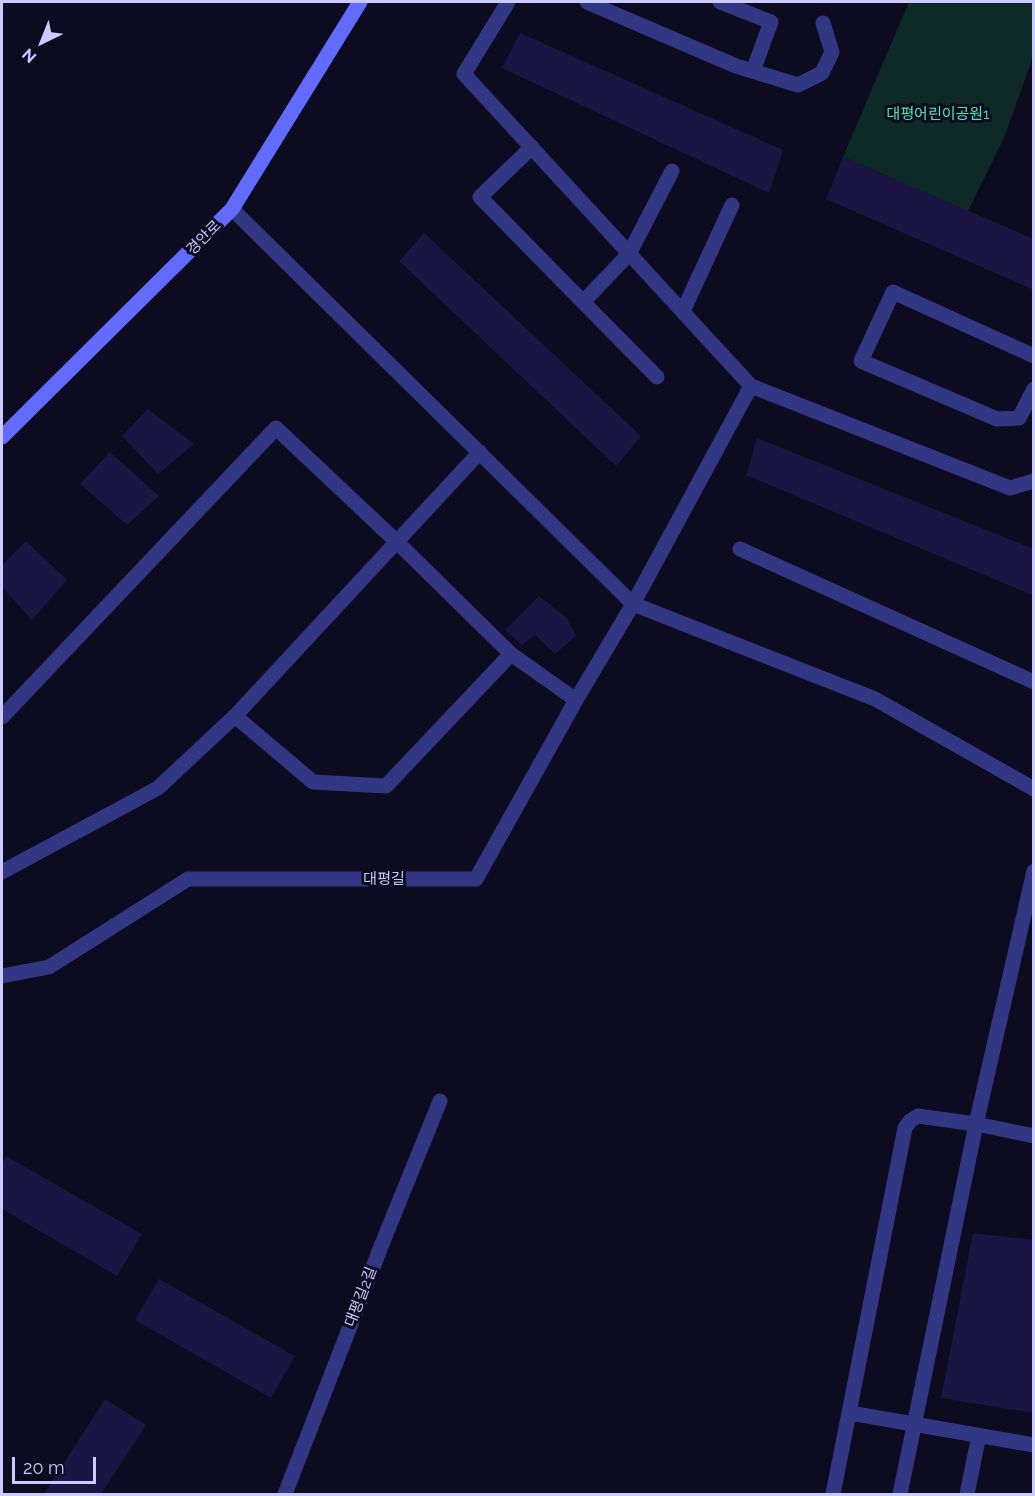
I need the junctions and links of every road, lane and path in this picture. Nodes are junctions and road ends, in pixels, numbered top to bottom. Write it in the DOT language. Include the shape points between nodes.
graph roads {
  1 [pos="360,2"];
  2 [pos="508,2"];
  3 [pos="587,2"];
  4 [pos="720,2"];
  5 [pos="823,23"];
  6 [pos="753,71"];
  7 [pos="532,147"];
  8 [pos="672,171"];
  9 [pos="732,205"];
  10 [pos="232,209"];
  11 [pos="629,254"];
  12 [pos="583,302"];
  13 [pos="683,311"];
  14 [pos="1034,356"];
  15 [pos="657,377"];
  16 [pos="752,386"];
  17 [pos="1034,389"];
  18 [pos="2,437"];
  19 [pos="480,452"];
  20 [pos="1034,481"];
  21 [pos="397,542"];
  22 [pos="740,549"];
  23 [pos="633,604"];
  24 [pos="512,654"];
  25 [pos="1034,682"];
  26 [pos="576,700"];
  27 [pos="235,716"];
  28 [pos="2,717"];
  29 [pos="1034,789"];
  30 [pos="1034,871"];
  31 [pos="2,872"];
  32 [pos="2,976"];
  33 [pos="440,1101"];
  34 [pos="976,1124"];
  35 [pos="1034,1136"];
  36 [pos="850,1413"];
  37 [pos="915,1424"];
  38 [pos="979,1435"];
  39 [pos="1034,1445"];
  40 [pos="285,1494"];
  41 [pos="833,1494"];
  42 [pos="900,1494"];
  43 [pos="967,1494"];
  1 -- 10 [label="street, 경안로"];
  2 -- 7 [label="street" via="464,74"];
  3 -- 6 [label="street"];
  4 -- 6 [label="street" via="771,22"];
  5 -- 6 [label="street" via="832,52 822,73 798,84"];
  7 -- 11 [label="street"];
  7 -- 12 [label="street" via="480,197"];
  8 -- 11 [label="street"];
  9 -- 13 [label="street"];
  10 -- 18 [label="street, 경안로"];
  10 -- 19 [label="street"];
  11 -- 12 [label="street"];
  11 -- 13 [label="street"];
  12 -- 15 [label="street"];
  13 -- 16 [label="street"];
  14 -- 17 [label="street" via="893,292 861,361 997,419 1019,418"];
  16 -- 20 [label="street" via="1010,488"];
  16 -- 23 [label="street, 대평길"];
  19 -- 21 [label="street"];
  19 -- 23 [label="street"];
  21 -- 24 [label="street"];
  21 -- 27 [label="street"];
  21 -- 28 [label="street" via="276,428"];
  22 -- 25 [label="street"];
  23 -- 26 [label="street, 대평길"];
  23 -- 29 [label="street" via="875,699"];
  24 -- 26 [label="street"];
  24 -- 27 [label="street" via="386,786 313,782"];
  26 -- 32 [label="street, 대평길" via="476,879 188,879 49,967"];
  27 -- 31 [label="street" via="158,788"];
  30 -- 34 [label="street"];
  33 -- 40 [label="street, 대평길2길"];
  34 -- 35 [label="street"];
  34 -- 36 [label="street" via="918,1116 906,1128"];
  34 -- 37 [label="street"];
  36 -- 37 [label="street"];
  36 -- 41 [label="street"];
  37 -- 38 [label="street"];
  37 -- 42 [label="street"];
  38 -- 39 [label="street"];
  38 -- 43 [label="street"];
}
